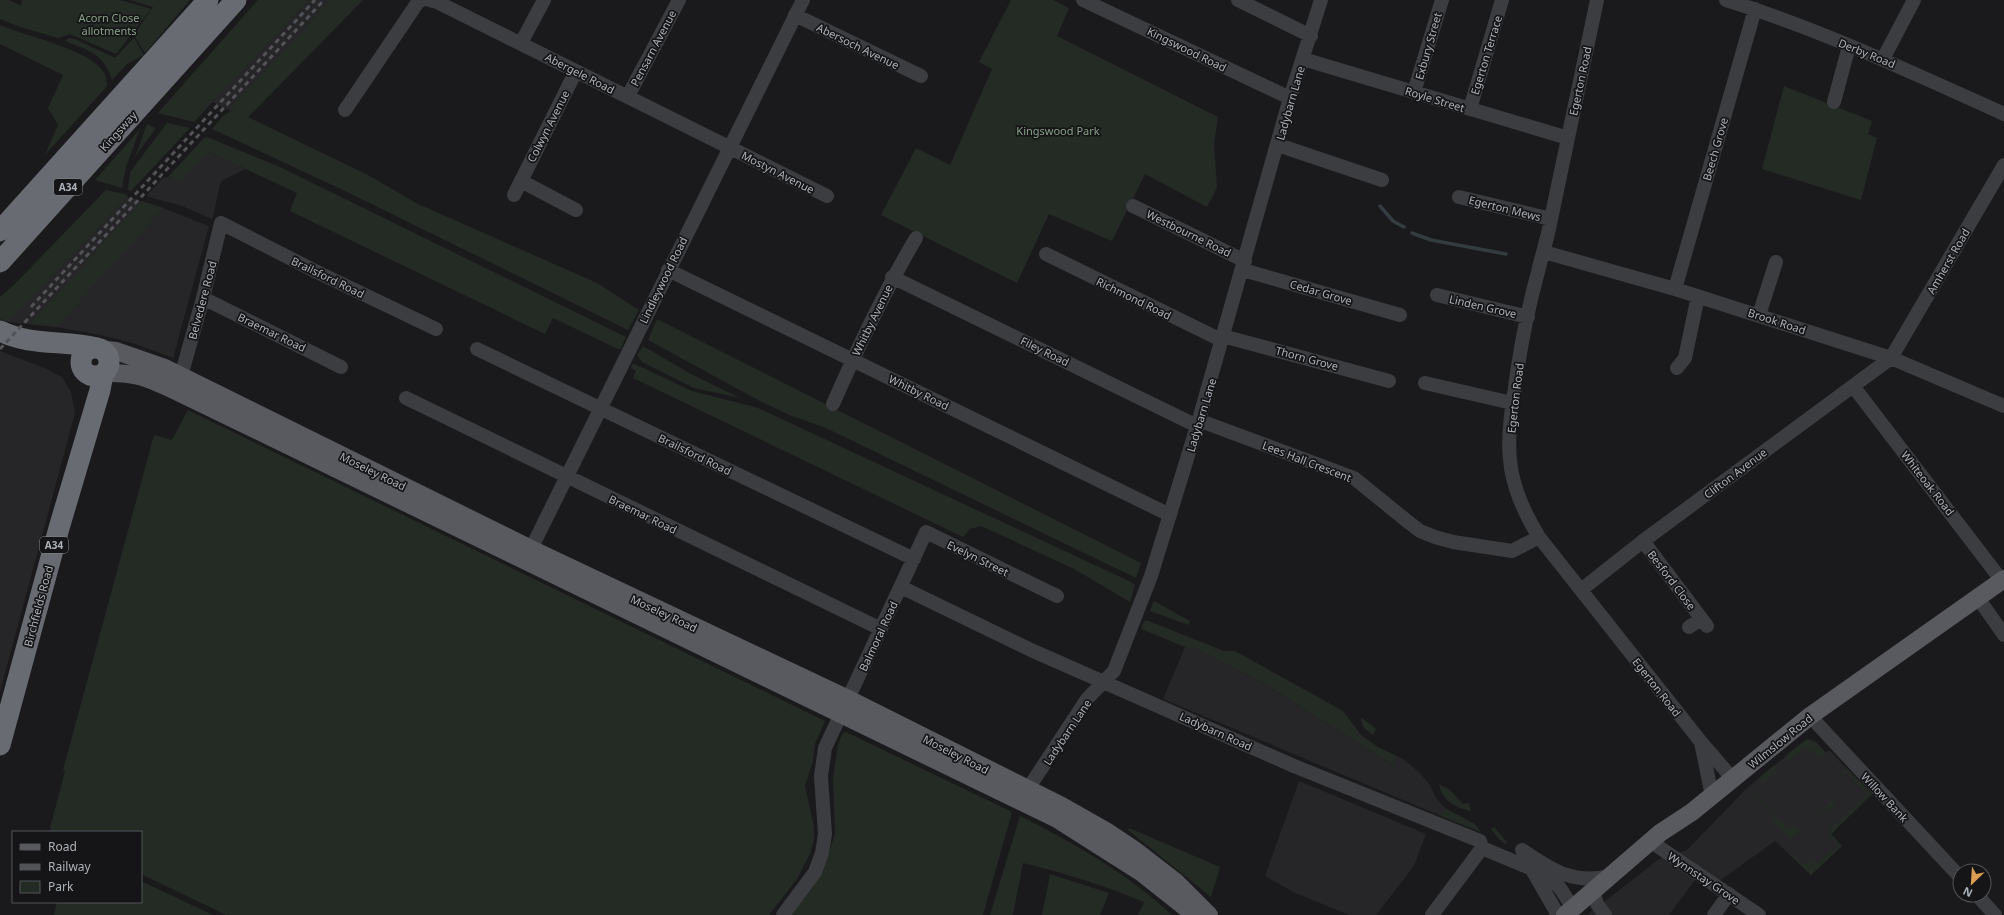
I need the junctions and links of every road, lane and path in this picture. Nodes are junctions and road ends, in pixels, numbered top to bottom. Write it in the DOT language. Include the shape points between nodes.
graph roads {
  1 [pos="208,0"];
  2 [pos="236,0"];
  3 [pos="422,0"];
  4 [pos="430,0"];
  5 [pos="544,0"];
  6 [pos="679,0"];
  7 [pos="802,0"];
  8 [pos="1083,0"];
  9 [pos="1238,0"];
  10 [pos="1321,0"];
  11 [pos="1442,0"];
  12 [pos="1502,0"];
  13 [pos="1597,0"];
  14 [pos="1726,0"];
  15 [pos="1914,0"];
  16 [pos="1259,5"];
  17 [pos="1755,9"];
  18 [pos="795,15"];
  19 [pos="1311,36"];
  20 [pos="521,43"];
  21 [pos="1849,46"];
  22 [pos="1303,59"];
  23 [pos="1883,59"];
  24 [pos="576,71"];
  25 [pos="921,76"];
  26 [pos="1414,92"];
  27 [pos="628,96"];
  28 [pos="1290,98"];
  29 [pos="1834,102"];
  30 [pos="1470,109"];
  31 [pos="345,110"];
  32 [pos="2004,114"];
  33 [pos="1568,138"];
  34 [pos="1278,145"];
  35 [pos="729,147"];
  36 [pos="2004,165"];
  37 [pos="1382,180"];
  38 [pos="521,181"];
  39 [pos="514,195"];
  40 [pos="827,196"];
  41 [pos="1459,197"];
  42 [pos="1133,206"];
  43 [pos="576,210"];
  44 [pos="1551,219"];
  45 [pos="222,223"];
  46 [pos="0,231"];
  47 [pos="916,238"];
  48 [pos="1544,252"];
  49 [pos="1046,254"];
  50 [pos="0,262"];
  51 [pos="1776,262"];
  52 [pos="1244,265"];
  53 [pos="668,270"];
  54 [pos="892,277"];
  55 [pos="1675,289"];
  56 [pos="1437,295"];
  57 [pos="1698,296"];
  58 [pos="203,298"];
  59 [pos="1400,315"];
  60 [pos="1759,315"];
  61 [pos="1528,317"];
  62 [pos="436,329"];
  63 [pos="1224,337"];
  64 [pos="13,338"];
  65 [pos="97,349"];
  66 [pos="477,349"];
  67 [pos="1891,358"];
  68 [pos="852,360"];
  69 [pos="342,367"];
  70 [pos="1677,368"];
  71 [pos="94,372"];
  72 [pos="181,376"];
  73 [pos="1389,381"];
  74 [pos="1425,383"];
  75 [pos="1852,386"];
  76 [pos="406,398"];
  77 [pos="1512,403"];
  78 [pos="833,404"];
  79 [pos="2004,406"];
  80 [pos="600,408"];
  81 [pos="1198,423"];
  82 [pos="566,476"];
  83 [pos="1170,515"];
  84 [pos="1539,538"];
  85 [pos="1643,542"];
  86 [pos="528,555"];
  87 [pos="914,559"];
  88 [pos="2003,580"];
  89 [pos="901,587"];
  90 [pos="1581,590"];
  91 [pos="1057,596"];
  92 [pos="1978,598"];
  93 [pos="1689,627"];
  94 [pos="881,629"];
  95 [pos="2004,635"];
  96 [pos="1104,682"];
  97 [pos="845,706"];
  98 [pos="1810,716"];
  99 [pos="1701,742"];
  100 [pos="0,745"];
  101 [pos="1733,778"];
  102 [pos="1023,796"];
  103 [pos="1712,796"];
  104 [pos="1650,841"];
  105 [pos="1482,848"];
  106 [pos="1522,850"];
  107 [pos="1530,868"];
  108 [pos="1952,868"];
  109 [pos="1607,877"];
  110 [pos="1593,891"];
  111 [pos="1729,894"];
  112 [pos="1984,903"];
  113 [pos="1565,913"];
  114 [pos="783,915"];
  115 [pos="1194,915"];
  116 [pos="1209,915"];
  117 [pos="1432,915"];
  118 [pos="1605,915"];
  119 [pos="1714,915"];
  120 [pos="1758,915"];
  121 [pos="1995,915"];
  1 -- 46 [label="highway, Kingsway / A34"];
  2 -- 50 [label="highway, Kingsway / A34"];
  3 -- 31 [label="street" via="418,2"];
  4 -- 20 [label="street, Abergele Road"];
  5 -- 20 [label="street"];
  6 -- 27 [label="street, Pensarn Avenue"];
  7 -- 18 [label="street, Lindleywood Road"];
  8 -- 28 [label="street, Kingswood Road"];
  9 -- 16 [label="street"];
  10 -- 19 [label="street, Ladybarn Lane"];
  11 -- 26 [label="street, Exbury Street"];
  12 -- 30 [label="street, Egerton Terrace"];
  13 -- 33 [label="street, Egerton Road"];
  14 -- 17 [label="street, Derby Road"];
  15 -- 23 [label="street"];
  16 -- 19 [label="street"];
  17 -- 21 [label="street, Derby Road"];
  17 -- 55 [label="street, Beech Grove"];
  18 -- 25 [label="street, Abersoch Avenue"];
  18 -- 35 [label="street, Lindleywood Road"];
  19 -- 22 [label="street, Ladybarn Lane"];
  20 -- 24 [label="street, Abergele Road"];
  21 -- 23 [label="street, Derby Road"];
  21 -- 29 [label="street"];
  22 -- 26 [label="street, Royle Street"];
  22 -- 28 [label="street, Ladybarn Lane"];
  23 -- 32 [label="street, Derby Road"];
  24 -- 27 [label="street, Abergele Road"];
  24 -- 38 [label="street, Colwyn Avenue"];
  26 -- 30 [label="street, Royle Street"];
  27 -- 35 [label="street, Abergele Road"];
  28 -- 34 [label="street, Ladybarn Lane"];
  30 -- 33 [label="street, Royle Street"];
  33 -- 44 [label="street, Egerton Road"];
  34 -- 37 [label="street"];
  34 -- 52 [label="street, Ladybarn Lane"];
  35 -- 40 [label="street, Mostyn Avenue"];
  35 -- 53 [label="street, Lindleywood Road"];
  36 -- 67 [label="street, Amherst Road"];
  38 -- 39 [label="street, Colwyn Avenue"];
  38 -- 43 [label="street"];
  41 -- 44 [label="street, Egerton Mews"];
  42 -- 52 [label="street, Westbourne Road"];
  44 -- 48 [label="street, Egerton Road"];
  45 -- 58 [label="street, Belvedere Road"];
  45 -- 62 [label="street, Brailsford Road"];
  47 -- 54 [label="street, Whitby Avenue"];
  48 -- 55 [label="street, Brook Road"];
  48 -- 61 [label="street, Egerton Road"];
  49 -- 63 [label="street, Richmond Road" via="1215,337"];
  51 -- 60 [label="street"];
  52 -- 59 [label="street, Cedar Grove"];
  52 -- 63 [label="street, Ladybarn Lane"];
  53 -- 68 [label="street, Whitby Road"];
  53 -- 80 [label="street, Lindleywood Road"];
  54 -- 68 [label="street, Whitby Avenue"];
  54 -- 81 [label="street, Filey Road" via="1145,401 1190,422"];
  55 -- 57 [label="street, Brook Road"];
  56 -- 61 [label="street, Linden Grove"];
  57 -- 60 [label="street, Brook Road"];
  57 -- 70 [label="street" via="1685,358"];
  58 -- 69 [label="street, Braemar Road"];
  58 -- 72 [label="street, Belvedere Road"];
  60 -- 67 [label="street, Brook Road"];
  61 -- 77 [label="street, Egerton Road"];
  63 -- 73 [label="street, Thorn Grove"];
  63 -- 81 [label="street, Ladybarn Lane"];
  64 -- 65 [label="highway, Moseley Road" via="68,343"];
  64 -- 71 [label="highway, Moseley Road"];
  65 -- 71 [label="highway, A34" via="87,351 82,356 81,364"];
  65 -- 72 [label="main road, Moseley Road" via="128,354"];
  66 -- 80 [label="street, Brailsford Road"];
  67 -- 75 [label="street, Clifton Avenue"];
  67 -- 79 [label="street, Brook Road"];
  68 -- 78 [label="street, Whitby Avenue"];
  68 -- 83 [label="street, Whitby Road"];
  71 -- 86 [label="main road, Moseley Road" via="130,373 168,388"];
  71 -- 100 [label="highway, Birchfields Road / A34" via="90,422"];
  72 -- 86 [label="main road, Moseley Road"];
  74 -- 77 [label="street"];
  75 -- 85 [label="street, Clifton Avenue"];
  75 -- 88 [label="street, Whiteoak Road"];
  76 -- 82 [label="street, Braemar Road"];
  77 -- 84 [label="street, Egerton Road" via="1510,467 1523,508"];
  80 -- 82 [label="street, Lindleywood Road"];
  80 -- 87 [label="street, Brailsford Road"];
  81 -- 83 [label="street, Ladybarn Lane"];
  81 -- 84 [label="street, Lees Hall Crescent" via="1206,423 1354,478 1420,531 1435,537 1512,551"];
  82 -- 86 [label="street, Lindleywood Road"];
  82 -- 94 [label="street, Braemar Road"];
  83 -- 96 [label="street, Ladybarn Lane" via="1151,576 1114,671"];
  84 -- 90 [label="street, Egerton Road"];
  85 -- 90 [label="street, Clifton Avenue"];
  85 -- 93 [label="street, Besford Close" via="1704,622"];
  86 -- 97 [label="main road, Moseley Road"];
  87 -- 89 [label="street, Balmoral Road"];
  87 -- 91 [label="street, Evelyn Street" via="926,532"];
  88 -- 92 [label="main road, Wilmslow Road"];
  89 -- 94 [label="street, Balmoral Road"];
  89 -- 96 [label="street, Ladybarn Road"];
  90 -- 99 [label="street, Egerton Road"];
  92 -- 95 [label="street"];
  92 -- 98 [label="main road, Wilmslow Road"];
  94 -- 97 [label="street, Balmoral Road"];
  96 -- 102 [label="street, Ladybarn Lane" via="1087,699"];
  96 -- 105 [label="street, Ladybarn Road" via="1294,766 1480,840"];
  97 -- 102 [label="main road, Moseley Road"];
  97 -- 114 [label="street, Balmoral Road" via="825,748 822,767 825,834 822,853 815,872"];
  98 -- 101 [label="main road, Wilmslow Road"];
  98 -- 108 [label="street, Willow Bank"];
  99 -- 101 [label="street, Egerton Road"];
  99 -- 103 [label="street, Egerton Road"];
  101 -- 103 [label="main road, Wilmslow Road"];
  102 -- 115 [label="main road, Moseley Road" via="1142,873"];
  102 -- 116 [label="main road, Moseley Road" via="1093,823 1136,851 1180,885"];
  103 -- 104 [label="main road, Wilmslow Road"];
  104 -- 109 [label="main road, Wilmslow Road"];
  104 -- 111 [label="street, Wynnstay Grove"];
  105 -- 107 [label="street, Ladybarn Road"];
  105 -- 117 [label="street"];
  106 -- 107 [label="street"];
  106 -- 109 [label="street" via="1568,877 1588,880"];
  106 -- 113 [label="street" via="1560,888"];
  107 -- 113 [label="street"];
  109 -- 110 [label="main road, Wilmslow Road"];
  110 -- 113 [label="main road, Wilmslow Road"];
  110 -- 118 [label="street" via="1597,904"];
  111 -- 119 [label="street"];
  111 -- 120 [label="street, Wynnstay Grove"];
  112 -- 121 [label="street"];
}
